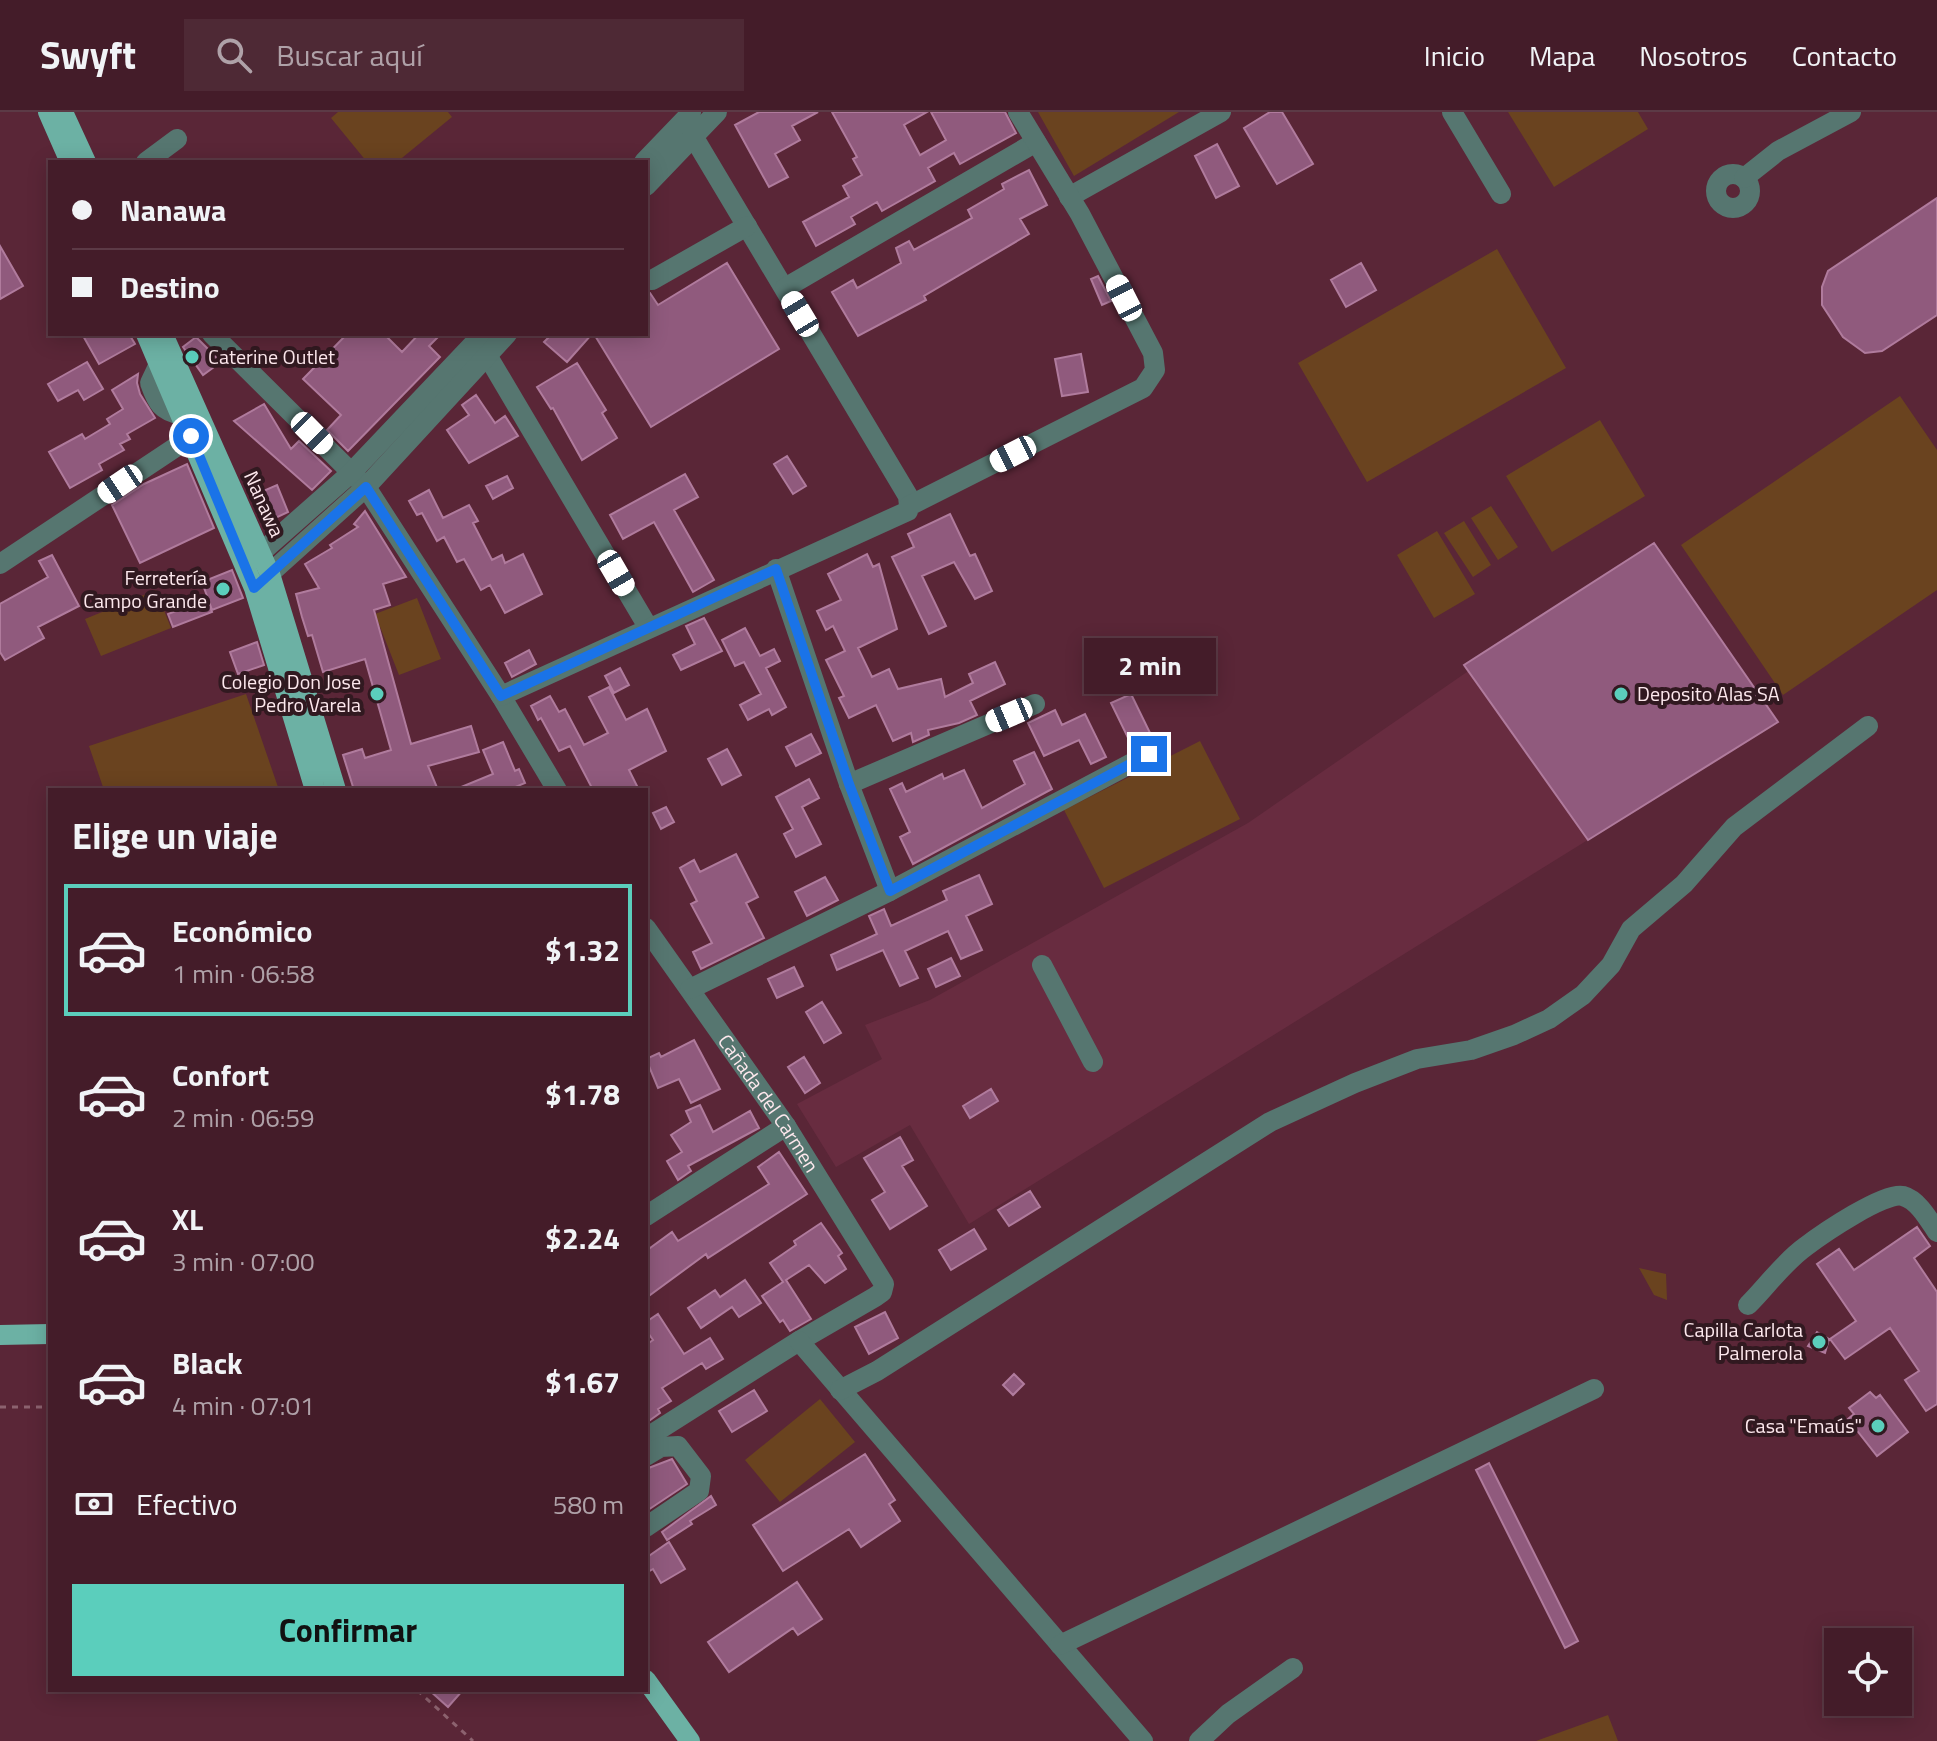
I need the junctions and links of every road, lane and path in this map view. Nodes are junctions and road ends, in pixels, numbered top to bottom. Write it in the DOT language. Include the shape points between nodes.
graph roads {
  1 [pos="48,112"];
  2 [pos="63,112"];
  3 [pos="717,112"];
  4 [pos="1018,112"];
  5 [pos="1452,112"];
  6 [pos="1851,112"];
  7 [pos="1214,114"];
  8 [pos="689,123"];
  9 [pos="177,139"];
  10 [pos="1036,142"];
  11 [pos="69,160"];
  12 [pos="85,160"];
  13 [pos="149,160"];
  14 [pos="646,160"];
  15 [pos="1744,178"];
  16 [pos="648,183"];
  17 [pos="1501,194"];
  18 [pos="1069,197"];
  19 [pos="747,226"];
  20 [pos="652,280"];
  21 [pos="785,288"];
  22 [pos="147,336"];
  23 [pos="164,336"];
  24 [pos="214,336"];
  25 [pos="481,336"];
  26 [pos="505,336"];
  27 [pos="487,355"];
  28 [pos="197,432"];
  29 [pos="358,480"];
  30 [pos="909,506"];
  31 [pos="252,561"];
  32 [pos="0,564"];
  33 [pos="776,569"];
  34 [pos="262,581"];
  35 [pos="648,627"];
  36 [pos="501,696"];
  37 [pos="1035,704"];
  38 [pos="1868,726"];
  39 [pos="1149,754"];
  40 [pos="849,784"];
  41 [pos="314,788"];
  42 [pos="335,788"];
  43 [pos="556,788"];
  44 [pos="890,891"];
  45 [pos="648,931"];
  46 [pos="1042,965"];
  47 [pos="690,989"];
  48 [pos="1093,1062"];
  49 [pos="786,1126"];
  50 [pos="648,1215"];
  51 [pos="1937,1232"];
  52 [pos="1748,1305"];
  53 [pos="48,1334"];
  54 [pos="0,1335"];
  55 [pos="799,1341"];
  56 [pos="1594,1389"];
  57 [pos="840,1390"];
  58 [pos="0,1407"];
  59 [pos="48,1407"];
  60 [pos="648,1437"];
  61 [pos="648,1455"];
  62 [pos="648,1526"];
  63 [pos="1060,1645"];
  64 [pos="1293,1668"];
  65 [pos="648,1683"];
  66 [pos="419,1692"];
  67 [pos="473,1741"];
  68 [pos="690,1741"];
  69 [pos="1143,1741"];
  70 [pos="1199,1741"];
  1 -- 11 [label="main road"];
  2 -- 12 [label="main road"];
  3 -- 8 [label="street"];
  4 -- 10 [label="street"];
  5 -- 17 [label="street"];
  6 -- 15 [label="street" via="1778,151"];
  7 -- 18 [label="street"];
  8 -- 14 [label="street"];
  8 -- 16 [label="street"];
  8 -- 19 [label="street"];
  9 -- 13 [label="street"];
  10 -- 18 [label="street"];
  10 -- 21 [label="street"];
  18 -- 30 [label="street" via="1153,353 1155,370 1143,388"];
  19 -- 20 [label="street"];
  19 -- 21 [label="street"];
  21 -- 30 [label="street" via="908,496"];
  22 -- 28 [label="main road, Nanawa" via="182,415"];
  23 -- 28 [label="main road, Nanawa"];
  24 -- 29 [label="street"];
  25 -- 29 [label="street"];
  26 -- 27 [label="street"];
  27 -- 29 [label="street"];
  27 -- 35 [label="street"];
  28 -- 31 [label="main road, Nanawa"];
  28 -- 32 [label="street"];
  29 -- 31 [label="street"];
  29 -- 34 [label="street"];
  29 -- 36 [label="street"];
  30 -- 33 [label="street" via="908,511"];
  31 -- 34 [label="main road, Nanawa"];
  33 -- 35 [label="street"];
  33 -- 40 [label="street"];
  34 -- 41 [label="main road, Nanawa"];
  34 -- 42 [label="main road, Nanawa"];
  35 -- 36 [label="street"];
  36 -- 43 [label="street"];
  37 -- 40 [label="street"];
  38 -- 57 [label="street" via="1734,827 1684,884 1631,929 1611,965 1583,995 1549,1019 1471,1050 1417,1059 1270,1122"];
  39 -- 44 [label="street"];
  40 -- 44 [label="street"];
  44 -- 47 [label="street"];
  45 -- 47 [label="street, Cañada del Carmen"];
  46 -- 48 [label="street"];
  47 -- 49 [label="street, Cañada del Carmen"];
  49 -- 50 [label="street"];
  49 -- 55 [label="street, Cañada del Carmen" via="884,1284 875,1297"];
  51 -- 52 [label="street" via="1917,1205 1898,1195 1862,1209 1804,1248"];
  53 -- 54 [label="main road"];
  55 -- 57 [label="street"];
  55 -- 60 [label="street"];
  56 -- 63 [label="street"];
  57 -- 63 [label="street"];
  58 -- 59 [label="path"];
  61 -- 62 [label="street" via="678,1446 701,1476 701,1485"];
  63 -- 69 [label="street"];
  64 -- 70 [label="street"];
  65 -- 68 [label="main road"];
  66 -- 67 [label="path"];
}
